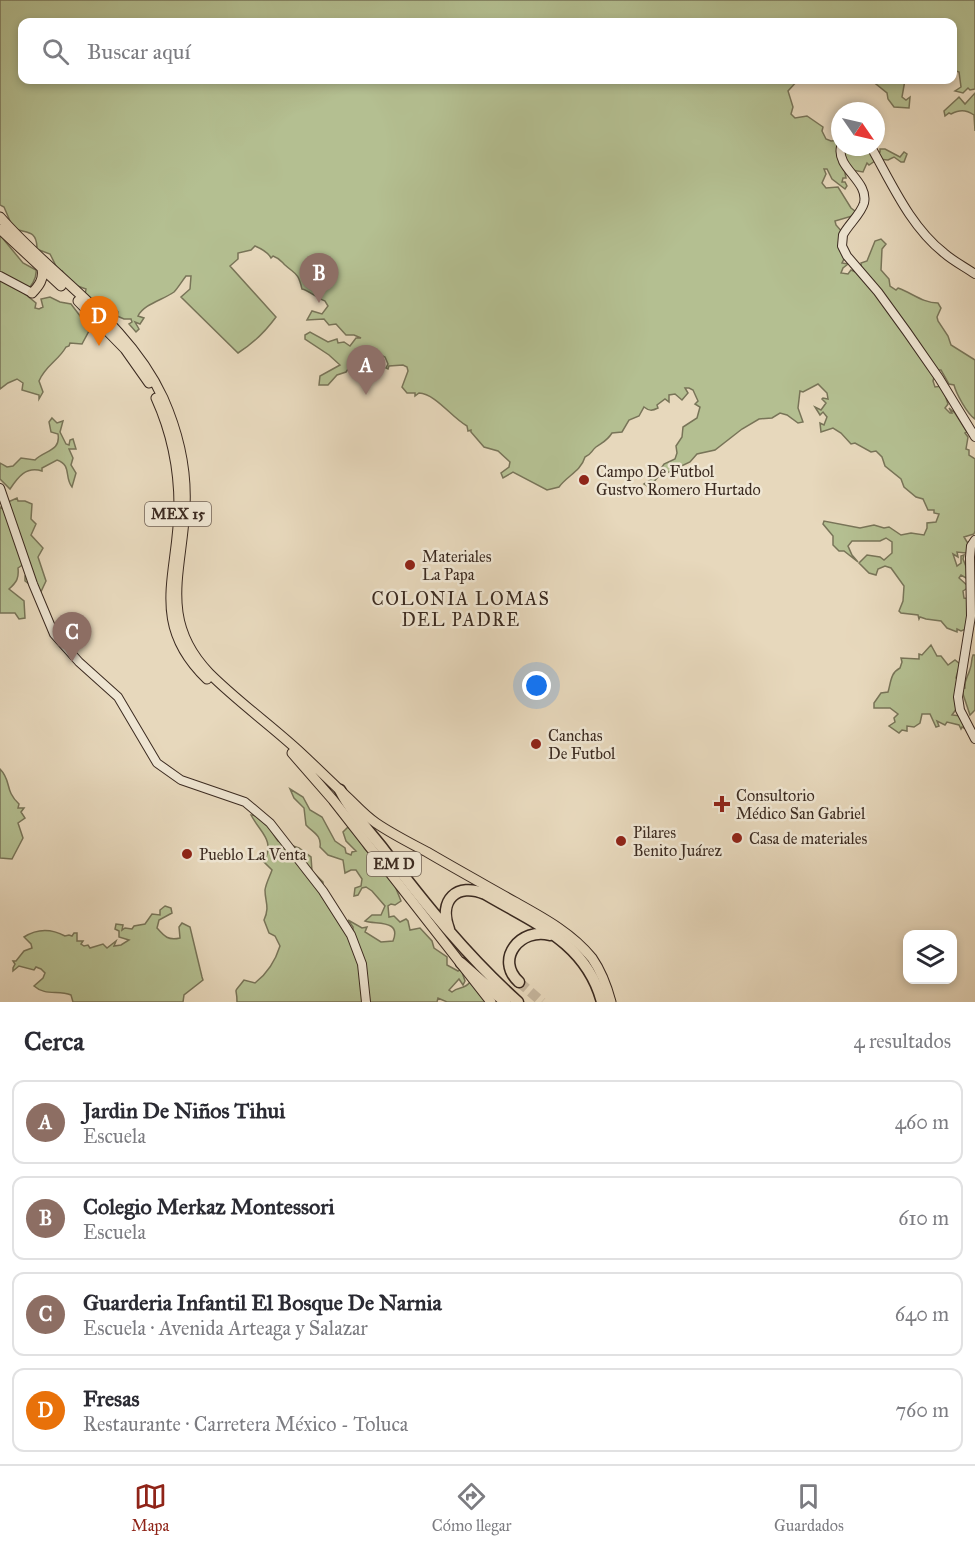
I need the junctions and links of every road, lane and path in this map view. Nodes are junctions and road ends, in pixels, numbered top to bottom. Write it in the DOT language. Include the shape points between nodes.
graph roads {
  1 [pos="840,156"];
  2 [pos="876,156"];
  3 [pos="0,217"];
  4 [pos="0,229"];
  5 [pos="42,269"];
  6 [pos="975,274"];
  7 [pos="0,276"];
  8 [pos="63,287"];
  9 [pos="36,290"];
  10 [pos="975,437"];
  11 [pos="0,488"];
  12 [pos="975,540"];
  13 [pos="975,739"];
  14 [pos="340,790"];
  15 [pos="451,935"];
  16 [pos="559,938"];
  17 [pos="461,963"];
  18 [pos="519,982"];
  19 [pos="366,1002"];
  20 [pos="491,1002"];
  21 [pos="505,1002"];
  22 [pos="518,1002"];
  23 [pos="602,1002"];
  24 [pos="611,1002"];
  1 -- 10 [label="main road" via="862,189 864,200 843,235 844,251 939,378"];
  2 -- 6 [label="main road" via="912,218 943,252"];
  3 -- 14 [label="main road, MEX 15" via="128,342 163,398 184,472 185,509 176,608 189,647 211,675"];
  4 -- 5 [label="main road, MEX 15"];
  5 -- 8 [label="main road, MEX 15"];
  5 -- 9 [label="main road" via="43,277"];
  7 -- 9 [label="main road"];
  8 -- 9 [label="main road" via="50,285"];
  8 -- 17 [label="main road, MEX 15" via="133,359 148,381 167,427 179,506 171,607 182,647 206,678 313,776"];
  11 -- 19 [label="main road" via="54,634 118,697 157,763 181,780 245,802 270,823 323,891 351,935 362,964"];
  12 -- 13 [label="main road" via="970,556 971,616 958,697 960,710"];
  14 -- 15 [label="highway, EM D"];
  14 -- 24 [label="main road, MEX 15" via="374,822 571,938 599,970"];
  15 -- 16 [label="highway" via="445,908 456,892 474,889"];
  15 -- 22 [label="highway, EM D"];
  16 -- 18 [label="highway" via="537,933 527,934 519,941 509,960 510,970"];
  16 -- 23 [label="highway" via="585,963"];
  17 -- 20 [label="main road, MEX 15"];
  17 -- 21 [label="highway"];
}
